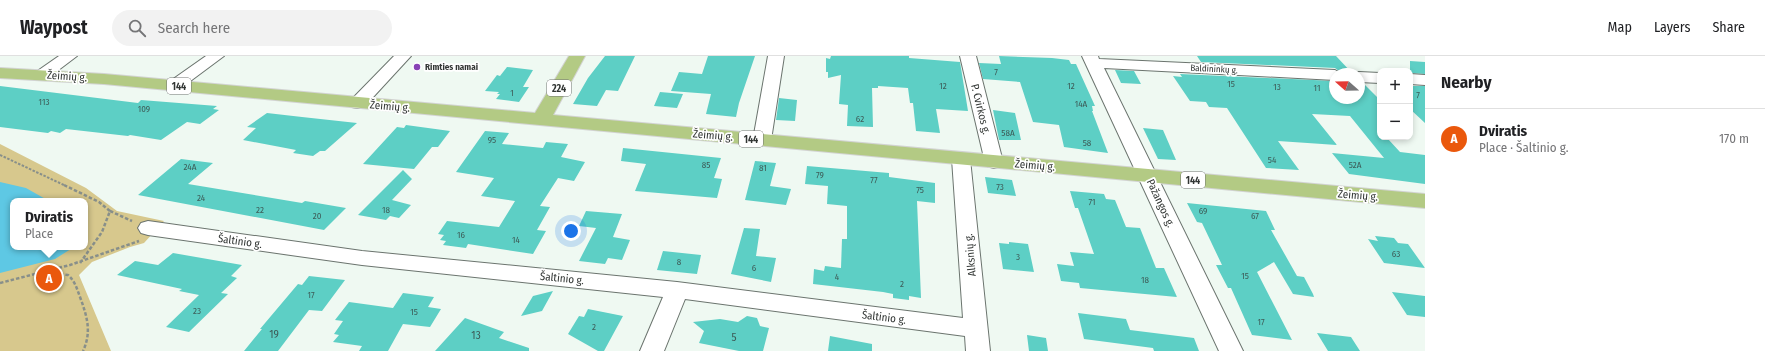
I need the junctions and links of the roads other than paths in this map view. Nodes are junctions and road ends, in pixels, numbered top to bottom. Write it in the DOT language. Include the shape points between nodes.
graph roads {
  1 [pos="69,56"];
  2 [pos="216,56"];
  3 [pos="403,56"];
  4 [pos="577,56"];
  5 [pos="776,56"];
  6 [pos="968,56"];
  7 [pos="1091,59"];
  8 [pos="0,73"];
  9 [pos="42,75"];
  10 [pos="1329,75"];
  11 [pos="1365,77"];
  12 [pos="1377,78"];
  13 [pos="1413,79"];
  14 [pos="1425,80"];
  15 [pos="175,85"];
  16 [pos="358,103"];
  17 [pos="541,119"];
  18 [pos="762,140"];
  19 [pos="961,159"];
  20 [pos="994,162"];
  21 [pos="1148,176"];
  22 [pos="1425,201"];
  23 [pos="157,229"];
  24 [pos="677,290"];
  25 [pos="977,340"];
  26 [pos="652,351"];
  27 [pos="1231,351"];
  1 -- 9 [label="street"];
  2 -- 15 [label="street"];
  3 -- 16 [label="street"];
  4 -- 17 [label="main road, 224"];
  5 -- 18 [label="street"];
  6 -- 20 [label="street, P. Cvirkos g."];
  7 -- 10 [label="street, Baldininkų g."];
  7 -- 21 [label="street, Pažangos g."];
  8 -- 9 [label="main road, Žeimių g. / 144"];
  9 -- 15 [label="main road, Žeimių g. / 144"];
  11 -- 12 [label="street"];
  13 -- 14 [label="street"];
  15 -- 16 [label="main road, Žeimių g. / 144"];
  16 -- 17 [label="main road, Žeimių g. / 144"];
  17 -- 18 [label="main road, Žeimių g. / 144"];
  18 -- 19 [label="main road, Žeimių g. / 144"];
  19 -- 20 [label="main road, Žeimių g. / 144"];
  19 -- 25 [label="street, Alksnių g."];
  20 -- 21 [label="main road, Žeimių g. / 144"];
  21 -- 22 [label="main road, Žeimių g. / 144"];
  21 -- 27 [label="street, Pažangos g."];
  23 -- 24 [label="street, Šaltinio g." via="362,258"];
  24 -- 25 [label="street, Šaltinio g."];
  24 -- 26 [label="street"];
}
